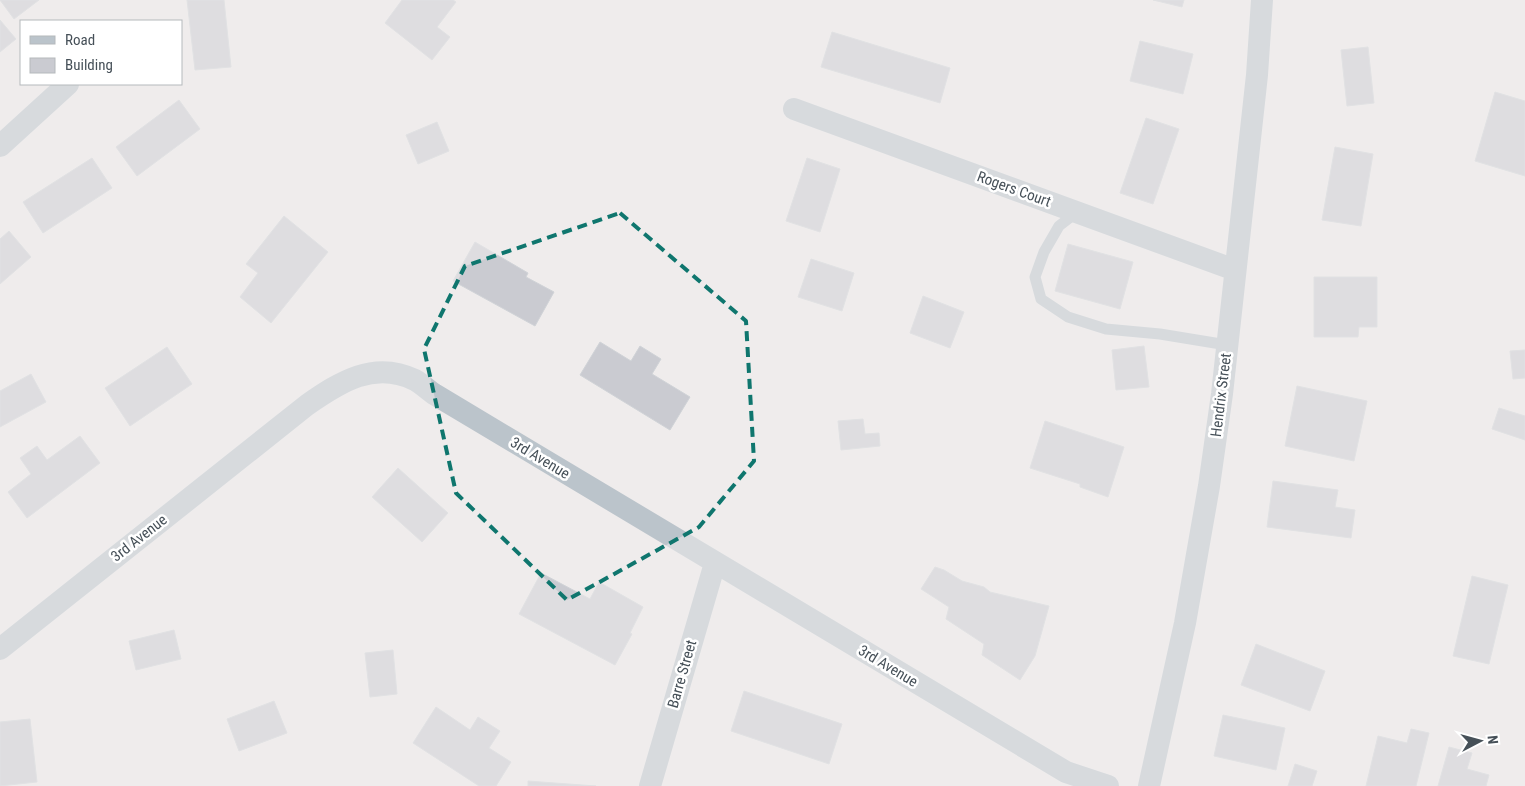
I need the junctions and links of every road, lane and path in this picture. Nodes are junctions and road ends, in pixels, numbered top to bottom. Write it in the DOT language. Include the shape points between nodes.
graph roads {
  1 [pos="1262,0"];
  2 [pos="67,85"];
  3 [pos="794,109"];
  4 [pos="0,146"];
  5 [pos="1077,212"];
  6 [pos="1235,270"];
  7 [pos="1227,345"];
  8 [pos="715,563"];
  9 [pos="0,648"];
  10 [pos="650,786"];
  11 [pos="1108,786"];
  12 [pos="1149,786"];
  1 -- 6 [label="street, Hendrix Street"];
  2 -- 4 [label="street"];
  3 -- 5 [label="street, Rogers Court"];
  5 -- 6 [label="street, Rogers Court"];
  5 -- 7 [label="lane" via="1059,226 1044,252 1035,277 1041,300 1068,317 1106,329"];
  6 -- 7 [label="street, Hendrix Street"];
  7 -- 12 [label="street, Hendrix Street" via="1210,477 1187,614"];
  8 -- 9 [label="street, 3rd Avenue" via="416,381 394,373 371,372 346,380 306,405"];
  8 -- 10 [label="street, Barre Street"];
  8 -- 11 [label="street, 3rd Avenue" via="1066,772"];
}
